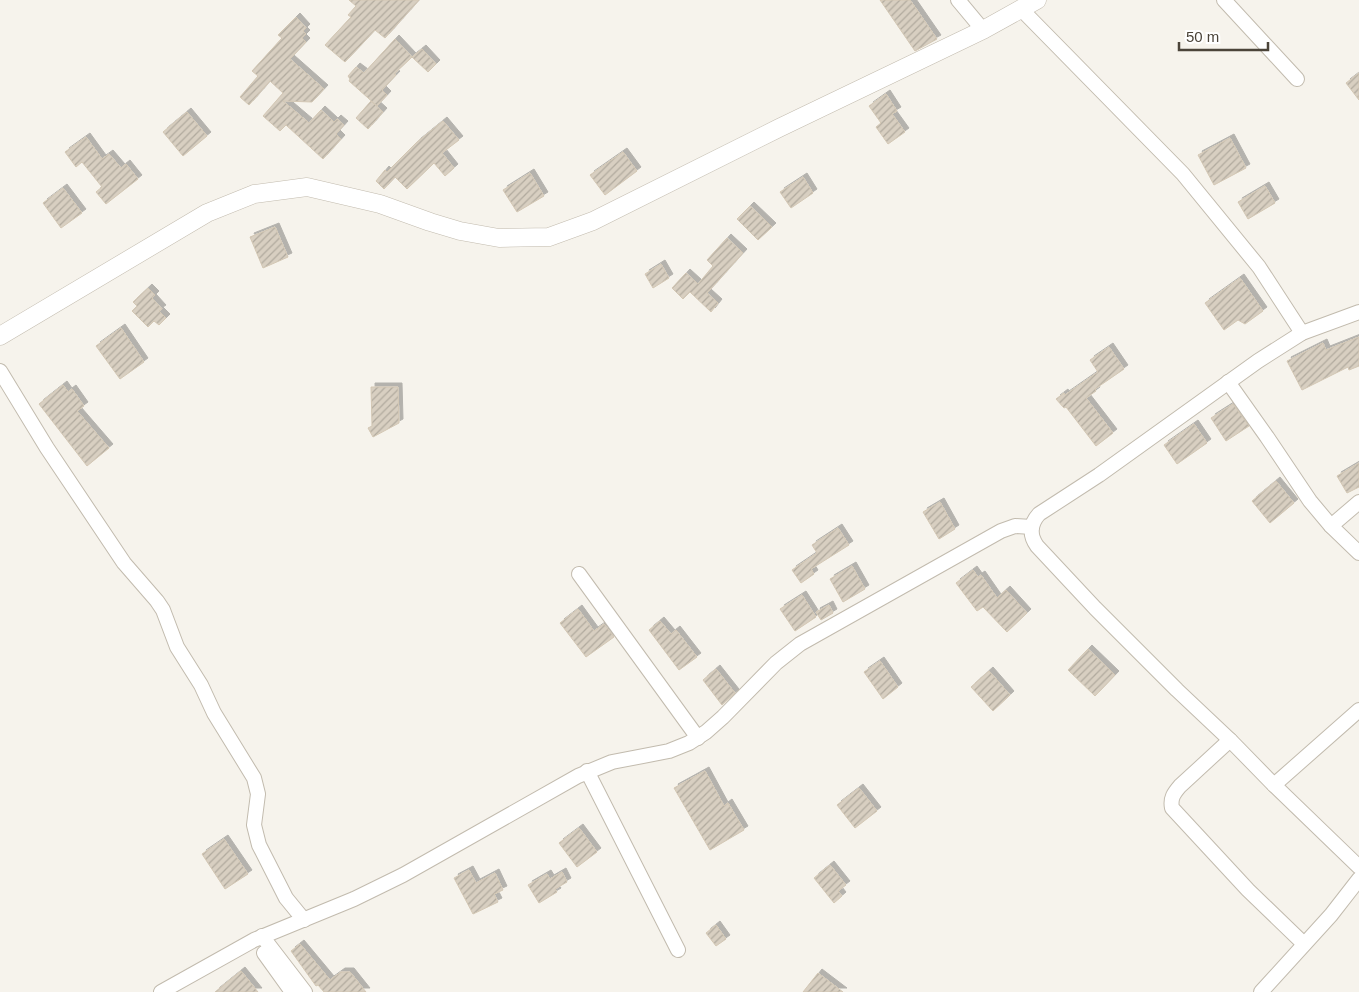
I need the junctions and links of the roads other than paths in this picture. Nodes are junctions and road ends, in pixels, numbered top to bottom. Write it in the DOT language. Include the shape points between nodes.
graph roads {
  1 [pos="958,0"];
  2 [pos="1037,0"];
  3 [pos="1224,0"];
  4 [pos="1021,9"];
  5 [pos="983,30"];
  6 [pos="1297,79"];
  7 [pos="1359,312"];
  8 [pos="1302,333"];
  9 [pos="0,336"];
  10 [pos="0,371"];
  11 [pos="1228,382"];
  12 [pos="1359,502"];
  13 [pos="1331,526"];
  14 [pos="1032,527"];
  15 [pos="1359,553"];
  16 [pos="579,574"];
  17 [pos="1359,710"];
  18 [pos="698,738"];
  19 [pos="1230,740"];
  20 [pos="587,772"];
  21 [pos="1274,785"];
  22 [pos="1359,867"];
  23 [pos="1359,879"];
  24 [pos="304,920"];
  25 [pos="258,938"];
  26 [pos="1304,944"];
  27 [pos="678,950"];
  28 [pos="161,992"];
  29 [pos="292,992"];
  30 [pos="305,992"];
  31 [pos="1261,992"];
  1 -- 5 [label="street"];
  2 -- 4 [label="street"];
  3 -- 6 [label="street"];
  4 -- 5 [label="street"];
  4 -- 8 [label="street" via="1183,174 1259,267"];
  5 -- 9 [label="street" via="594,221 549,237 499,238 460,231 380,204 306,187 254,194 206,213"];
  7 -- 8 [label="street"];
  8 -- 11 [label="street"];
  10 -- 24 [label="street" via="124,563 162,610 177,647 254,778 258,794 254,825 259,845 286,898"];
  11 -- 13 [label="street" via="1310,501"];
  11 -- 14 [label="street" via="1039,514"];
  12 -- 13 [label="street"];
  13 -- 15 [label="street"];
  14 -- 18 [label="street" via="1015,526 1001,530 812,635 776,663"];
  14 -- 19 [label="street" via="1034,542"];
  16 -- 18 [label="street"];
  17 -- 21 [label="street"];
  18 -- 20 [label="street" via="669,751 618,760"];
  19 -- 21 [label="street"];
  19 -- 26 [label="street" via="1180,786 1171,801 1172,808 1248,890"];
  20 -- 24 [label="street" via="403,875"];
  20 -- 27 [label="street"];
  21 -- 22 [label="street"];
  23 -- 26 [label="street"];
  24 -- 25 [label="street"];
  25 -- 28 [label="street"];
  25 -- 29 [label="street"];
  25 -- 30 [label="street"];
  26 -- 31 [label="street"];
}
